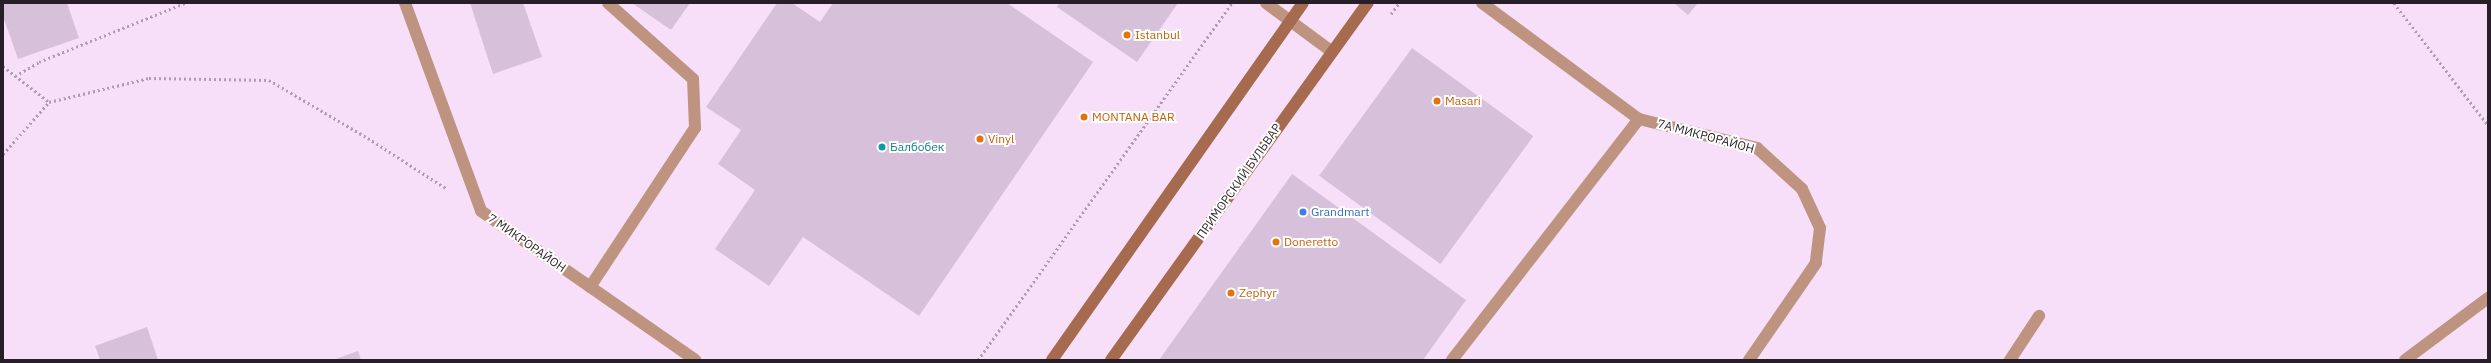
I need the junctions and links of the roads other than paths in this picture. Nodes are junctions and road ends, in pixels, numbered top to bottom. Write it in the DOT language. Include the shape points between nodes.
graph roads {
  1 [pos="405,3"];
  2 [pos="608,3"];
  3 [pos="1266,3"];
  4 [pos="1303,3"];
  5 [pos="1368,3"];
  6 [pos="1482,3"];
  7 [pos="1290,21"];
  8 [pos="1332,51"];
  9 [pos="1639,119"];
  10 [pos="590,287"];
  11 [pos="2488,298"];
  12 [pos="2039,316"];
  13 [pos="695,360"];
  14 [pos="1052,360"];
  15 [pos="1111,360"];
  16 [pos="1452,360"];
  17 [pos="1749,360"];
  18 [pos="2010,360"];
  19 [pos="2405,360"];
  1 -- 10 [label="street, 7 МИКРОРАЙОН" via="481,211"];
  2 -- 10 [label="street" via="693,79 695,128"];
  3 -- 7 [label="street"];
  4 -- 7 [label="street"];
  5 -- 8 [label="street, ПРИМОРСКИЙ БУЛЬВАР"];
  6 -- 9 [label="street"];
  7 -- 8 [label="street"];
  7 -- 14 [label="street"];
  8 -- 15 [label="street, ПРИМОРСКИЙ БУЛЬВАР"];
  9 -- 16 [label="street"];
  9 -- 17 [label="street, 7А МИКРОРАЙОН" via="1757,148 1802,189 1820,228 1816,263"];
  10 -- 13 [label="street, 7 МИКРОРАЙОН"];
  11 -- 19 [label="street"];
  12 -- 18 [label="street"];
}
